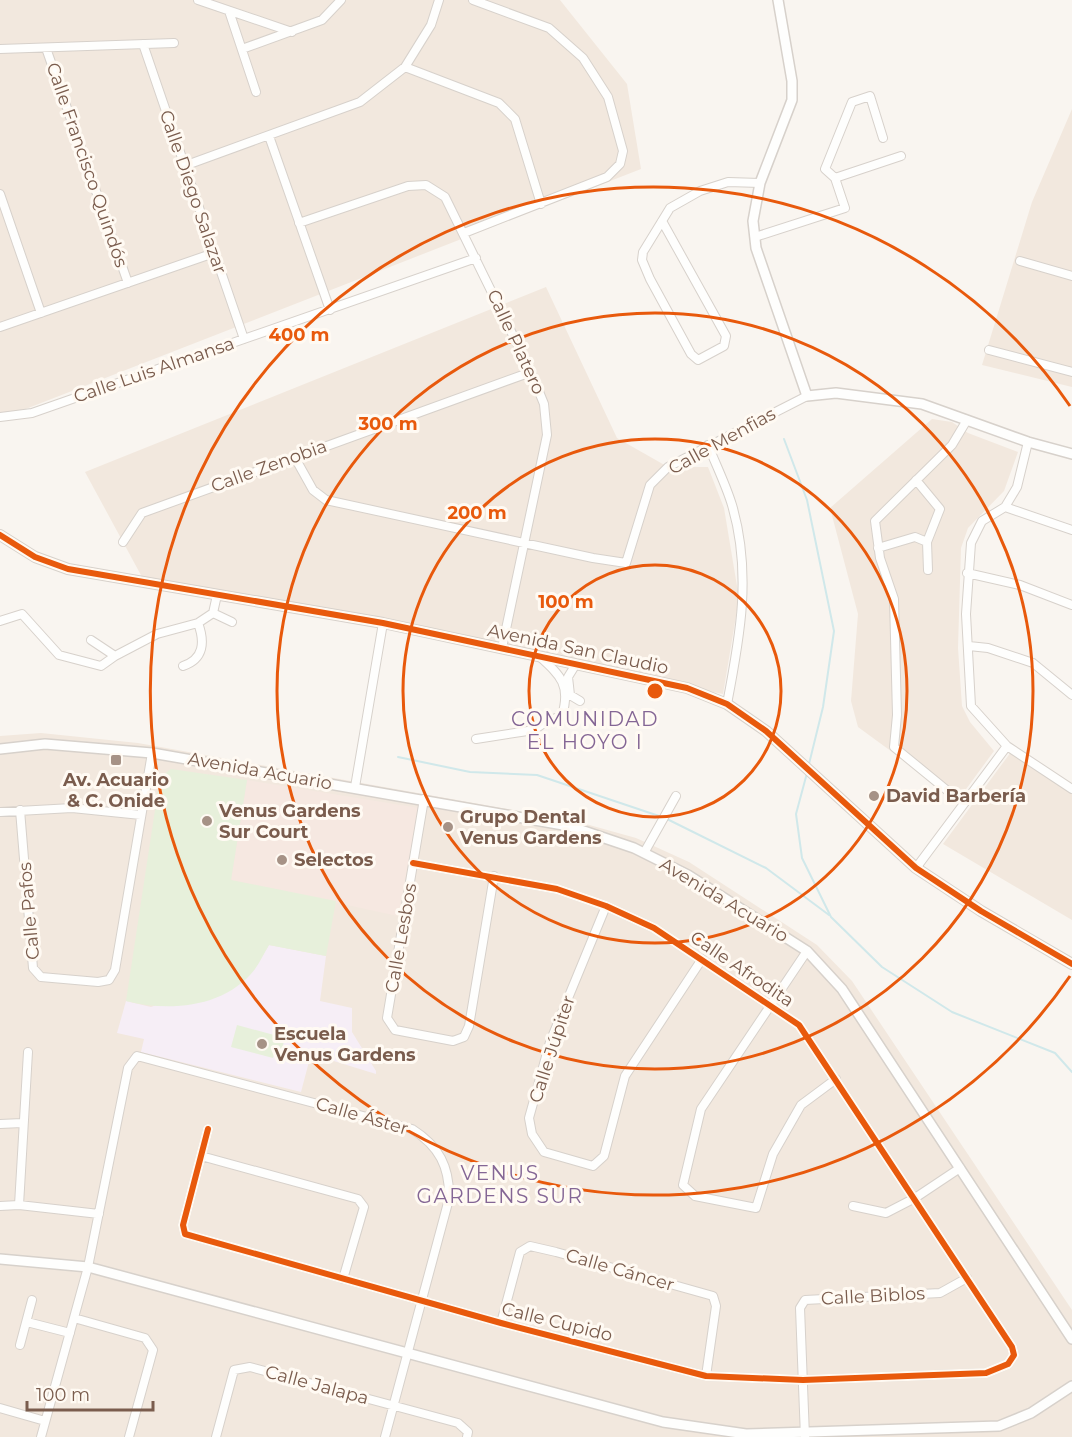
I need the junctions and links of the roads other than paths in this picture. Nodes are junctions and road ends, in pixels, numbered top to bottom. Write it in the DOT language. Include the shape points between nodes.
graph roads {
  1 [pos="198,0"];
  2 [pos="341,0"];
  3 [pos="439,0"];
  4 [pos="473,0"];
  5 [pos="778,0"];
  6 [pos="229,11"];
  7 [pos="292,32"];
  8 [pos="174,43"];
  9 [pos="143,44"];
  10 [pos="46,48"];
  11 [pos="0,49"];
  12 [pos="242,49"];
  13 [pos="405,67"];
  14 [pos="256,92"];
  15 [pos="269,136"];
  16 [pos="883,138"];
  17 [pos="901,156"];
  18 [pos="184,166"];
  19 [pos="835,178"];
  20 [pos="760,183"];
  21 [pos="0,194"];
  22 [pos="541,204"];
  23 [pos="662,221"];
  24 [pos="299,223"];
  25 [pos="464,233"];
  26 [pos="754,237"];
  27 [pos="214,253"];
  28 [pos="476,258"];
  29 [pos="1020,261"];
  30 [pos="1072,276"];
  31 [pos="128,283"];
  32 [pos="330,309"];
  33 [pos="41,313"];
  34 [pos="0,327"];
  35 [pos="244,339"];
  36 [pos="989,350"];
  37 [pos="531,372"];
  38 [pos="1072,372"];
  39 [pos="807,396"];
  40 [pos="0,417"];
  41 [pos="967,420"];
  42 [pos="1028,442"];
  43 [pos="708,445"];
  44 [pos="1072,454"];
  45 [pos="294,456"];
  46 [pos="916,480"];
  47 [pos="1005,507"];
  48 [pos="1072,530"];
  49 [pos="0,535"];
  50 [pos="123,542"];
  51 [pos="927,542"];
  52 [pos="525,544"];
  53 [pos="878,548"];
  54 [pos="928,570"];
  55 [pos="967,573"];
  56 [pos="217,595"];
  57 [pos="1072,605"];
  58 [pos="213,614"];
  59 [pos="0,621"];
  60 [pos="231,622"];
  61 [pos="198,623"];
  62 [pos="383,623"];
  63 [pos="91,640"];
  64 [pos="969,646"];
  65 [pos="502,648"];
  66 [pos="115,656"];
  67 [pos="539,656"];
  68 [pos="576,664"];
  69 [pos="183,666"];
  70 [pos="1072,695"];
  71 [pos="580,701"];
  72 [pos="728,704"];
  73 [pos="476,739"];
  74 [pos="1007,746"];
  75 [pos="0,749"];
  76 [pos="152,753"];
  77 [pos="355,787"];
  78 [pos="1072,789"];
  79 [pos="949,792"];
  80 [pos="676,796"];
  81 [pos="424,799"];
  82 [pos="20,810"];
  83 [pos="0,812"];
  84 [pos="141,815"];
  85 [pos="644,853"];
  86 [pos="413,862"];
  87 [pos="916,868"];
  88 [pos="494,876"];
  89 [pos="606,906"];
  90 [pos="807,951"];
  91 [pos="702,959"];
  92 [pos="1072,964"];
  93 [pos="770,1004"];
  94 [pos="28,1052"];
  95 [pos="836,1079"];
  96 [pos="22,1123"];
  97 [pos="0,1124"];
  98 [pos="208,1129"];
  99 [pos="201,1156"];
  100 [pos="960,1168"];
  101 [pos="915,1198"];
  102 [pos="19,1205"];
  103 [pos="0,1206"];
  104 [pos="853,1206"];
  105 [pos="99,1214"];
  106 [pos="0,1259"];
  107 [pos="88,1267"];
  108 [pos="968,1278"];
  109 [pos="342,1279"];
  110 [pos="32,1300"];
  111 [pos="422,1301"];
  112 [pos="74,1318"];
  113 [pos="27,1322"];
  114 [pos="501,1323"];
  115 [pos="70,1333"];
  116 [pos="1007,1339"];
  117 [pos="1072,1340"];
  118 [pos="20,1345"];
  119 [pos="407,1353"];
  120 [pos="706,1376"];
  121 [pos="803,1380"];
  122 [pos="1072,1386"];
  123 [pos="393,1406"];
  124 [pos="0,1408"];
  125 [pos="45,1421"];
  126 [pos="804,1436"];
  127 [pos="41,1437"];
  128 [pos="129,1437"];
  129 [pos="216,1437"];
  130 [pos="385,1437"];
  131 [pos="467,1437"];
  1 -- 6 [label="street"];
  2 -- 7 [label="street" via="322,20"];
  3 -- 13 [label="street" via="431,25"];
  4 -- 22 [label="street" via="549,28 583,58 608,98 622,151 620,164 607,177"];
  5 -- 20 [label="street" via="792,100"];
  6 -- 7 [label="street"];
  6 -- 12 [label="street"];
  7 -- 12 [label="street"];
  8 -- 9 [label="street"];
  9 -- 10 [label="street"];
  9 -- 18 [label="street, Calle Diego Salazar"];
  10 -- 11 [label="street"];
  10 -- 31 [label="street, Calle Francisco Quindós"];
  12 -- 14 [label="street"];
  13 -- 15 [label="street" via="360,102"];
  13 -- 22 [label="street" via="499,104 515,119"];
  15 -- 18 [label="street"];
  15 -- 24 [label="street"];
  16 -- 19 [label="street" via="870,96 852,102 825,169"];
  17 -- 19 [label="street"];
  18 -- 27 [label="street, Calle Diego Salazar"];
  19 -- 26 [label="street" via="845,208"];
  20 -- 23 [label="street" via="728,182 700,191 670,208"];
  20 -- 26 [label="street" via="754,205"];
  21 -- 33 [label="street"];
  22 -- 25 [label="street"];
  23 -- 23 [label="street" via="726,336 724,346 698,360 691,354 642,260"];
  24 -- 25 [label="street, Calle Platero" via="408,186 426,184 445,197"];
  24 -- 32 [label="street"];
  25 -- 28 [label="street, Calle Platero"];
  26 -- 39 [label="street"];
  27 -- 31 [label="street"];
  27 -- 35 [label="street, Calle Diego Salazar"];
  28 -- 32 [label="street, Calle Luis Almansa"];
  28 -- 37 [label="street, Calle Platero"];
  29 -- 30 [label="street"];
  31 -- 33 [label="street"];
  32 -- 35 [label="street, Calle Luis Almansa"];
  33 -- 34 [label="street"];
  35 -- 40 [label="street, Calle Luis Almansa" via="32,413"];
  36 -- 38 [label="street"];
  37 -- 45 [label="street, Calle Zenobia"];
  37 -- 52 [label="street, Calle Platero" via="544,404 548,435"];
  39 -- 41 [label="street" via="836,393 922,404"];
  39 -- 43 [label="street, Calle Menfias"];
  41 -- 42 [label="street"];
  41 -- 46 [label="street" via="952,445"];
  42 -- 44 [label="street"];
  42 -- 47 [label="street" via="1017,488"];
  43 -- 52 [label="street, Calle Menfias" via="668,467 650,486 626,563"];
  43 -- 72 [label="street" via="732,505 744,577 742,627"];
  45 -- 50 [label="street, Calle Zenobia" via="142,513"];
  45 -- 52 [label="street, Calle Menfias" via="313,490 326,500"];
  46 -- 51 [label="street" via="940,509"];
  46 -- 53 [label="street" via="875,521"];
  47 -- 48 [label="street"];
  47 -- 55 [label="street" via="982,521 971,543"];
  49 -- 56 [label="street, Avenida San Claudio" via="34,557 68,569"];
  51 -- 53 [label="street" via="915,537"];
  51 -- 54 [label="street"];
  52 -- 65 [label="street, Calle Platero"];
  53 -- 79 [label="street" via="894,599 894,747"];
  55 -- 57 [label="street" via="1020,585"];
  55 -- 64 [label="street"];
  56 -- 58 [label="street"];
  56 -- 62 [label="street, Avenida San Claudio"];
  58 -- 60 [label="street"];
  58 -- 61 [label="street"];
  59 -- 66 [label="street" via="22,614 59,655 101,666"];
  61 -- 66 [label="street" via="157,634"];
  61 -- 69 [label="street" via="204,638 201,651 192,663"];
  62 -- 65 [label="street, Avenida San Claudio"];
  62 -- 77 [label="street"];
  63 -- 66 [label="street"];
  64 -- 70 [label="street" via="1033,663"];
  64 -- 74 [label="street" via="971,706"];
  65 -- 67 [label="street, Avenida San Claudio"];
  67 -- 68 [label="street, Avenida San Claudio"];
  67 -- 73 [label="street" via="562,677 566,705 562,716 534,729"];
  68 -- 71 [label="street" via="568,677 570,695"];
  68 -- 72 [label="street, Avenida San Claudio" via="687,688"];
  72 -- 87 [label="street, Avenida San Claudio" via="766,730"];
  74 -- 78 [label="street"];
  74 -- 87 [label="street"];
  75 -- 76 [label="street, Avenida Acuario" via="45,744"];
  76 -- 77 [label="street, Avenida Acuario"];
  76 -- 84 [label="street"];
  77 -- 81 [label="street, Avenida Acuario"];
  80 -- 85 [label="street"];
  81 -- 85 [label="street, Avenida Acuario" via="569,826"];
  81 -- 86 [label="street, Calle Lesbos"];
  82 -- 83 [label="street"];
  82 -- 84 [label="street" via="72,808"];
  82 -- 84 [label="street, Calle Pafos" via="33,968 41,977 98,982 109,980 115,970"];
  85 -- 90 [label="street, Avenida Acuario" via="688,875"];
  86 -- 88 [label="street, Calle Afrodita"];
  86 -- 88 [label="street, Calle Lesbos" via="387,1018 395,1030 453,1041 464,1037 469,1026"];
  87 -- 92 [label="street, Avenida San Claudio"];
  88 -- 89 [label="street, Calle Afrodita" via="557,889"];
  89 -- 91 [label="street, Calle Afrodita" via="654,928"];
  89 -- 91 [label="street, Calle Júpiter" via="550,1042 530,1118 531,1134 544,1152 593,1166 603,1156 625,1076"];
  90 -- 93 [label="street"];
  90 -- 100 [label="street, Avenida Acuario" via="842,988"];
  91 -- 93 [label="street, Calle Afrodita"];
  93 -- 95 [label="street, Calle Afrodita" via="799,1025"];
  93 -- 95 [label="street" via="701,1109 683,1185 695,1196 756,1208 773,1154 801,1105"];
  94 -- 96 [label="street"];
  95 -- 101 [label="street, Calle Afrodita"];
  96 -- 97 [label="street"];
  96 -- 102 [label="street"];
  98 -- 99 [label="street, Calle Cupido"];
  99 -- 109 [label="street, Calle Cupido" via="183,1225 185,1234"];
  99 -- 109 [label="street" via="358,1198 364,1207"];
  100 -- 101 [label="street"];
  100 -- 117 [label="street, Avenida Acuario"];
  101 -- 104 [label="street" via="886,1213"];
  101 -- 108 [label="street, Calle Afrodita"];
  102 -- 103 [label="street"];
  102 -- 105 [label="street"];
  105 -- 107 [label="street"];
  105 -- 111 [label="street, Calle Áster" via="125,1078 136,1056 401,1126 427,1138 443,1158 450,1181 449,1199"];
  106 -- 107 [label="street"];
  107 -- 112 [label="street"];
  107 -- 119 [label="street"];
  108 -- 116 [label="street, Calle Afrodita"];
  108 -- 121 [label="street, Calle Biblos" via="940,1293 805,1300 800,1308"];
  109 -- 111 [label="street, Calle Cupido"];
  110 -- 113 [label="street"];
  111 -- 114 [label="street, Calle Cupido"];
  111 -- 119 [label="street, Calle Áster"];
  112 -- 115 [label="street"];
  112 -- 128 [label="street" via="145,1338 153,1350"];
  113 -- 115 [label="street"];
  113 -- 118 [label="street"];
  114 -- 120 [label="street, Calle Cupido"];
  114 -- 120 [label="street, Calle Cáncer" via="520,1252 530,1246 556,1252 713,1296 716,1306"];
  115 -- 125 [label="street"];
  116 -- 121 [label="street, Calle Cupido" via="1014,1355 1008,1364 986,1373"];
  119 -- 123 [label="street, Calle Áster"];
  119 -- 126 [label="street" via="663,1422 746,1434"];
  120 -- 121 [label="street, Calle Cupido"];
  121 -- 126 [label="street, Calle Biblos"];
  122 -- 126 [label="street" via="1031,1413 999,1426"];
  123 -- 129 [label="street, Calle Jalapa" via="250,1366 234,1370"];
  123 -- 130 [label="street, Calle Áster"];
  123 -- 131 [label="street, Calle Jalapa" via="458,1423 468,1432"];
  124 -- 125 [label="street"];
  125 -- 127 [label="street"];
}
